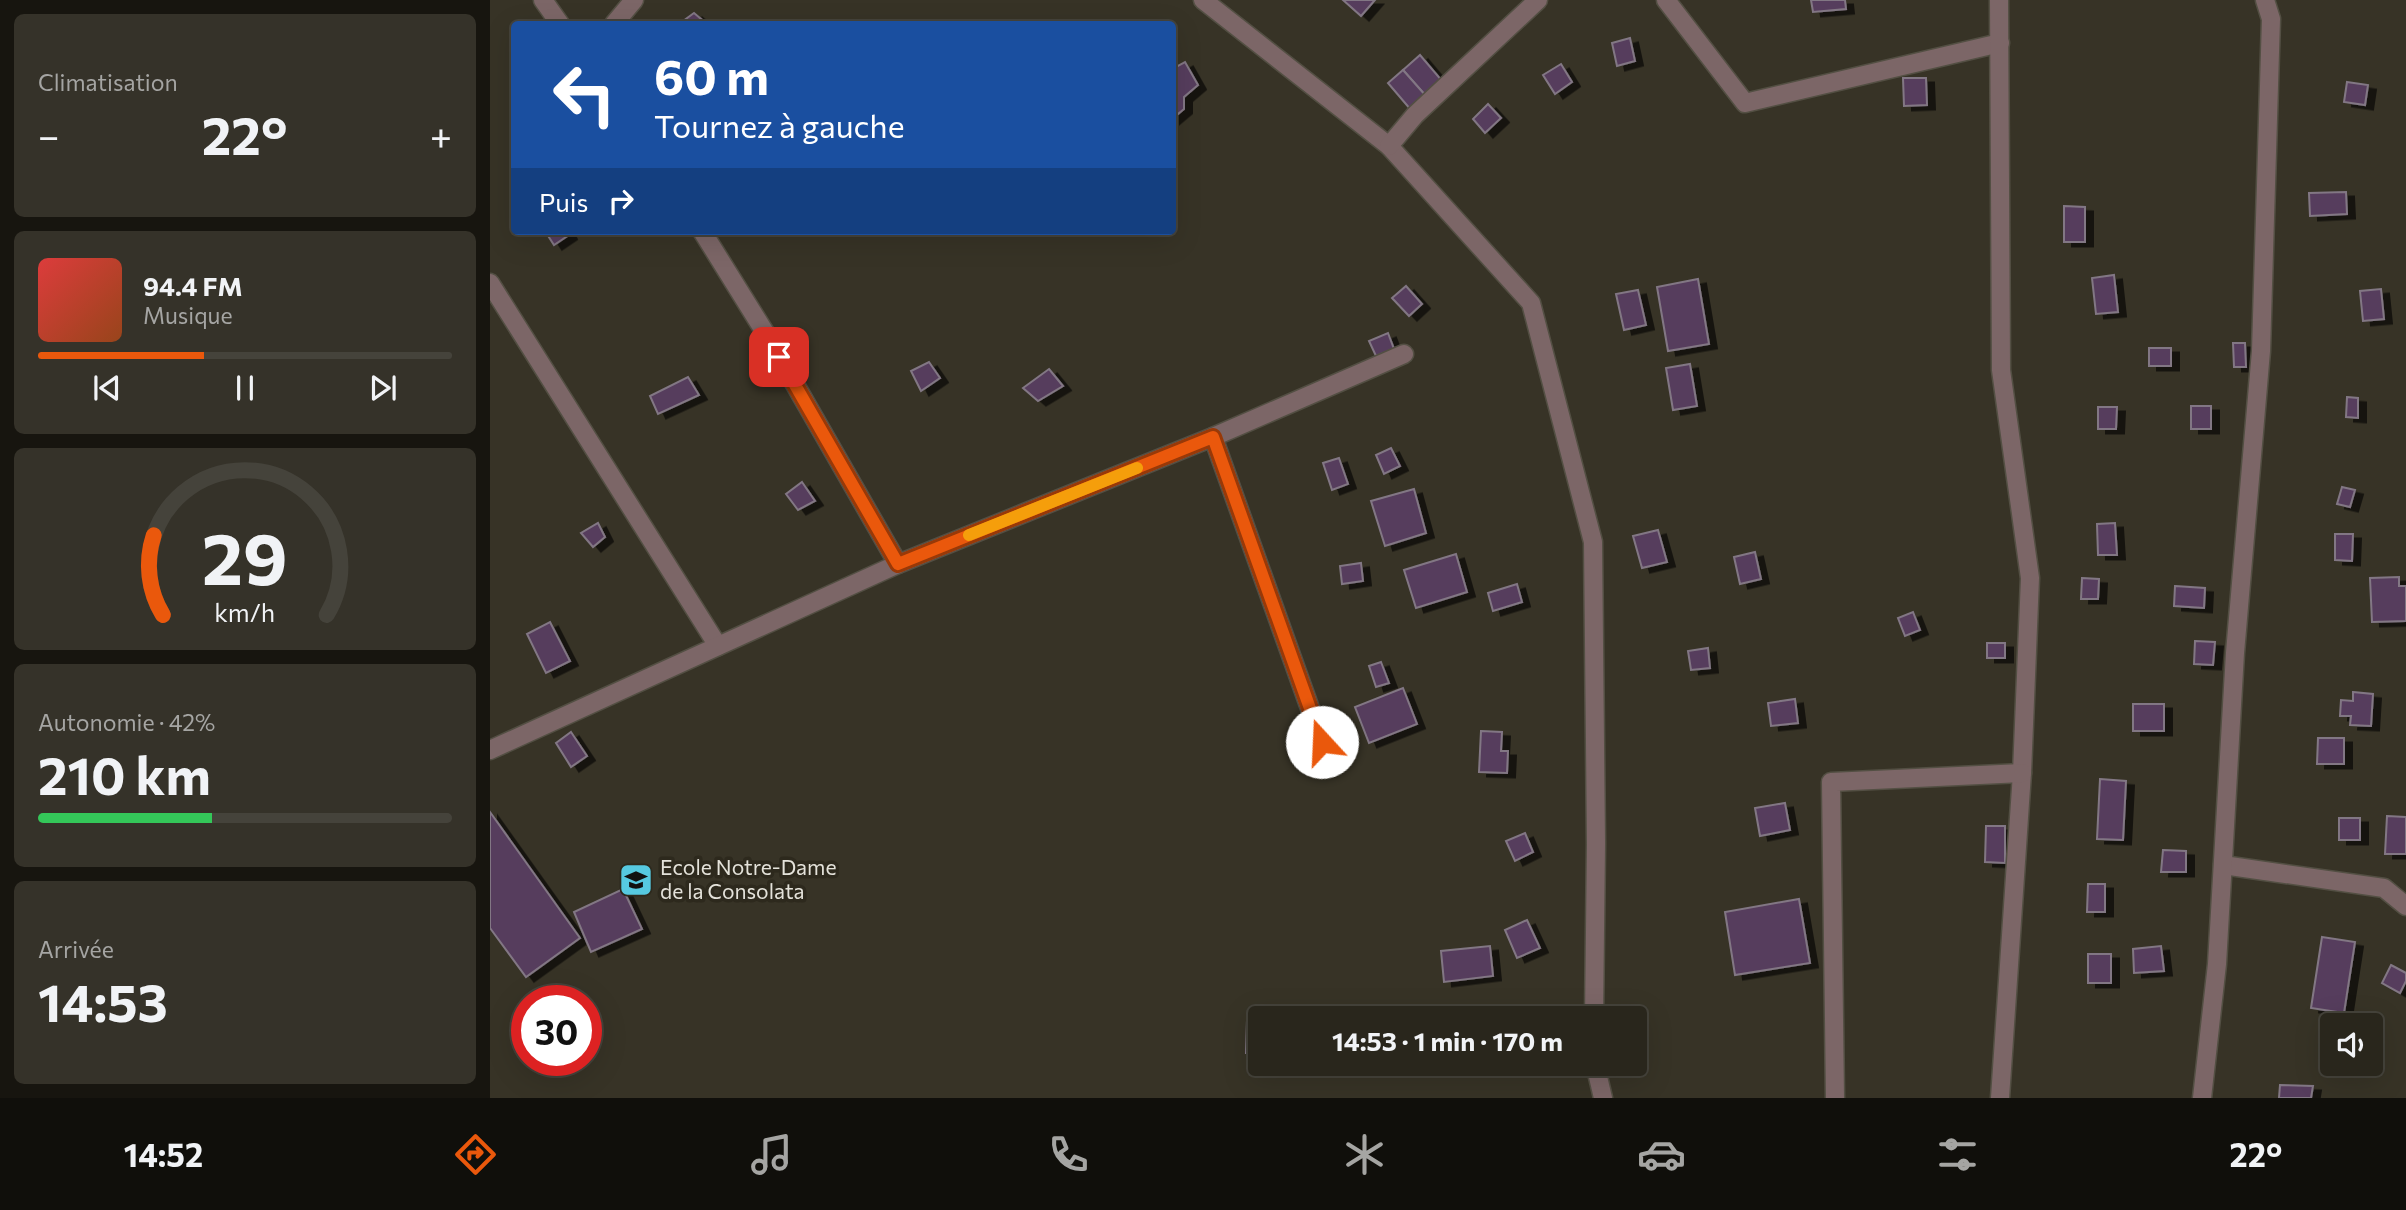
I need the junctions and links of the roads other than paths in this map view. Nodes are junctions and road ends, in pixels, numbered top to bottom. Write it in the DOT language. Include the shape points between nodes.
graph roads {
  1 [pos="543,0"];
  2 [pos="634,0"];
  3 [pos="1203,0"];
  4 [pos="1538,0"];
  5 [pos="1666,0"];
  6 [pos="1999,0"];
  7 [pos="2264,0"];
  8 [pos="558,21"];
  9 [pos="616,21"];
  10 [pos="2000,43"];
  11 [pos="1389,146"];
  12 [pos="704,235"];
  13 [pos="490,283"];
  14 [pos="1404,354"];
  15 [pos="1213,437"];
  16 [pos="898,564"];
  17 [pos="718,646"];
  18 [pos="1322,742"];
  19 [pos="492,743"];
  20 [pos="2022,773"];
  21 [pos="2223,865"];
  22 [pos="2406,906"];
  23 [pos="1594,1006"];
  24 [pos="1598,1076"];
  25 [pos="1603,1098"];
  26 [pos="1835,1098"];
  27 [pos="2000,1098"];
  28 [pos="2202,1098"];
  1 -- 8 [label="street"];
  2 -- 9 [label="street"];
  3 -- 11 [label="street"];
  4 -- 11 [label="street" via="1415,115"];
  5 -- 10 [label="street" via="1745,103"];
  6 -- 10 [label="street"];
  7 -- 21 [label="street" via="2270,19 2261,351 2235,653"];
  10 -- 20 [label="street" via="2001,370 2030,578"];
  11 -- 23 [label="street" via="1531,303 1593,542"];
  12 -- 16 [label="street"];
  13 -- 17 [label="street"];
  14 -- 15 [label="street"];
  15 -- 16 [label="street"];
  15 -- 18 [label="street"];
  16 -- 17 [label="street"];
  17 -- 19 [label="street"];
  20 -- 26 [label="street" via="1830,782"];
  20 -- 27 [label="street"];
  21 -- 22 [label="street" via="2384,888"];
  21 -- 28 [label="street"];
  24 -- 25 [label="street"];
}
